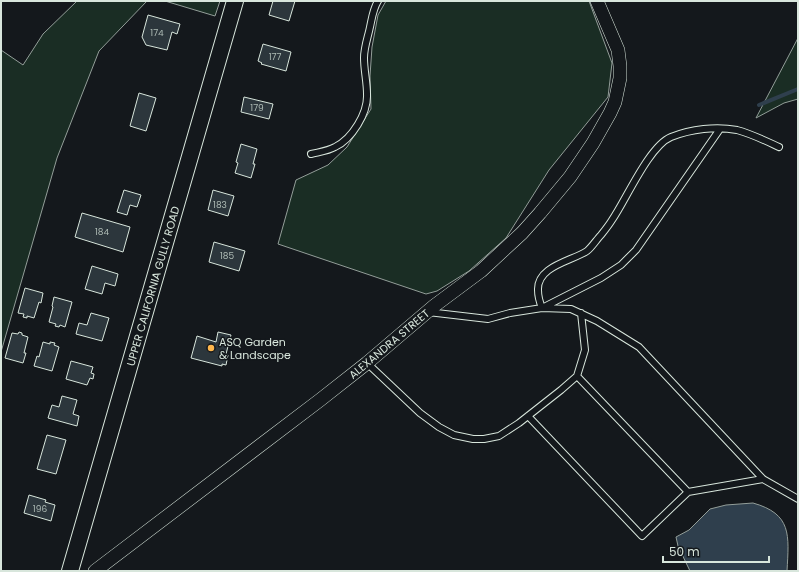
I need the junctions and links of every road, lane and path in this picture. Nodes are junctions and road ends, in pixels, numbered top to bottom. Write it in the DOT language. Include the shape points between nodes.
graph roads {
  1 [pos="235,1"];
  2 [pos="378,1"];
  3 [pos="597,1"];
  4 [pos="720,128"];
  5 [pos="779,147"];
  6 [pos="311,154"];
  7 [pos="542,308"];
  8 [pos="427,312"];
  9 [pos="581,313"];
  10 [pos="367,363"];
  11 [pos="577,376"];
  12 [pos="528,416"];
  13 [pos="763,479"];
  14 [pos="688,492"];
  15 [pos="798,499"];
  16 [pos="70,571"];
  17 [pos="95,571"];
  1 -- 16 [label="street, UPPER CALIFORNIA GULLY ROAD"];
  2 -- 6 [label="lane" via="365,48 368,95 364,112 348,138 334,148"];
  3 -- 8 [label="street, ALEXANDRA STREET" via="616,45 620,66 617,90 610,113 570,177 527,228 481,271"];
  4 -- 5 [label="lane" via="737,130"];
  4 -- 7 [label="lane" via="636,250 621,265 601,278"];
  4 -- 7 [label="lane" via="696,130 670,137 658,147 612,221 588,250 546,272 538,290"];
  7 -- 8 [label="lane" via="488,319"];
  7 -- 9 [label="lane" via="571,309"];
  8 -- 10 [label="street, ALEXANDRA STREET"];
  9 -- 11 [label="lane" via="585,350"];
  9 -- 13 [label="lane" via="597,320 639,347"];
  10 -- 12 [label="lane" via="420,413 454,435 484,439 499,436"];
  10 -- 17 [label="street, ALEXANDRA STREET"];
  11 -- 12 [label="lane"];
  11 -- 14 [label="lane"];
  12 -- 14 [label="lane" via="642,536"];
  13 -- 14 [label="lane"];
  13 -- 15 [label="lane"];
}
